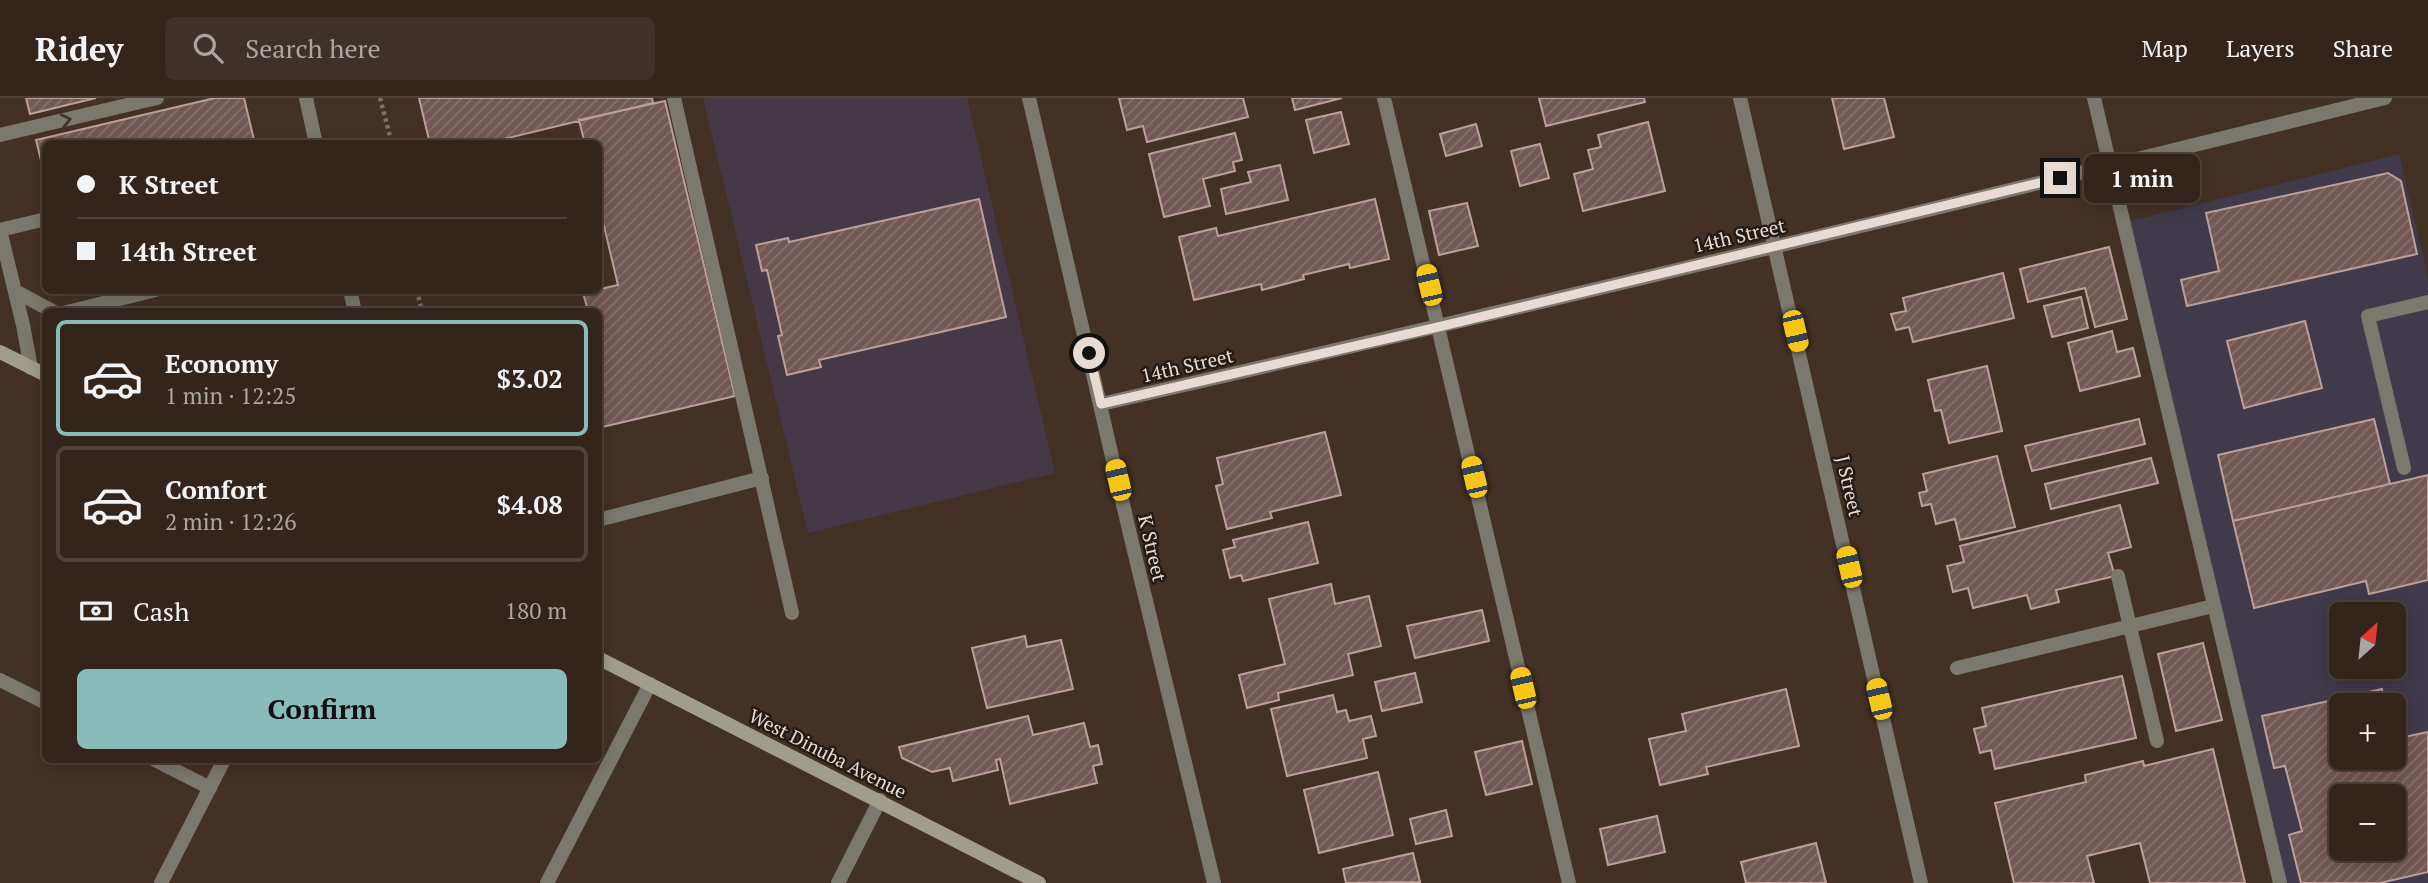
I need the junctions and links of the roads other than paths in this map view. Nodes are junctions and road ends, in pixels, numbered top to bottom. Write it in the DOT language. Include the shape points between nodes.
graph roads {
  1 [pos="157,98"];
  2 [pos="306,98"];
  3 [pos="674,98"];
  4 [pos="1029,98"];
  5 [pos="1384,98"];
  6 [pos="1740,98"];
  7 [pos="2094,98"];
  8 [pos="2385,98"];
  9 [pos="0,135"];
  10 [pos="315,140"];
  11 [pos="2110,166"];
  12 [pos="42,220"];
  13 [pos="1775,246"];
  14 [pos="15,291"];
  15 [pos="140,294"];
  16 [pos="2428,302"];
  17 [pos="47,308"];
  18 [pos="83,308"];
  19 [pos="1438,327"];
  20 [pos="0,352"];
  21 [pos="31,368"];
  22 [pos="42,373"];
  23 [pos="1101,404"];
  24 [pos="2404,468"];
  25 [pos="762,478"];
  26 [pos="602,519"];
  27 [pos="2118,576"];
  28 [pos="2213,606"];
  29 [pos="792,613"];
  30 [pos="2130,626"];
  31 [pos="602,660"];
  32 [pos="1957,668"];
  33 [pos="0,680"];
  34 [pos="650,684"];
  35 [pos="42,702"];
  36 [pos="2157,741"];
  37 [pos="161,763"];
  38 [pos="223,763"];
  39 [pos="210,788"];
  40 [pos="880,800"];
  41 [pos="161,883"];
  42 [pos="547,883"];
  43 [pos="838,883"];
  44 [pos="1039,883"];
  45 [pos="1214,883"];
  46 [pos="1569,883"];
  47 [pos="1921,883"];
  48 [pos="2280,883"];
  9 -- 1 [label="street, one-way"];
  2 -- 10 [label="street"];
  3 -- 25 [label="street"];
  4 -- 23 [label="street, K Street"];
  5 -- 19 [label="street"];
  6 -- 13 [label="street, J Street"];
  7 -- 11 [label="street"];
  8 -- 11 [label="street, 14th Street"];
  11 -- 13 [label="street, 14th Street"];
  11 -- 28 [label="street"];
  12 -- 14 [label="street" via="0,230"];
  13 -- 19 [label="street, 14th Street"];
  13 -- 47 [label="street, J Street"];
  14 -- 17 [label="street"];
  14 -- 21 [label="street"];
  15 -- 18 [label="street"];
  16 -- 24 [label="street" via="2368,316"];
  19 -- 23 [label="street, 14th Street"];
  19 -- 46 [label="street"];
  20 -- 21 [label="street"];
  21 -- 22 [label="street"];
  23 -- 45 [label="street, K Street"];
  25 -- 26 [label="street"];
  25 -- 29 [label="street"];
  27 -- 30 [label="street"];
  28 -- 30 [label="street"];
  28 -- 48 [label="street"];
  30 -- 32 [label="street"];
  30 -- 36 [label="street"];
  31 -- 34 [label="street, West Dinuba Avenue"];
  33 -- 35 [label="street"];
  34 -- 40 [label="street, West Dinuba Avenue"];
  34 -- 42 [label="street"];
  37 -- 39 [label="street"];
  38 -- 39 [label="street"];
  39 -- 41 [label="street"];
  40 -- 43 [label="street"];
  40 -- 44 [label="street, West Dinuba Avenue"];
}
